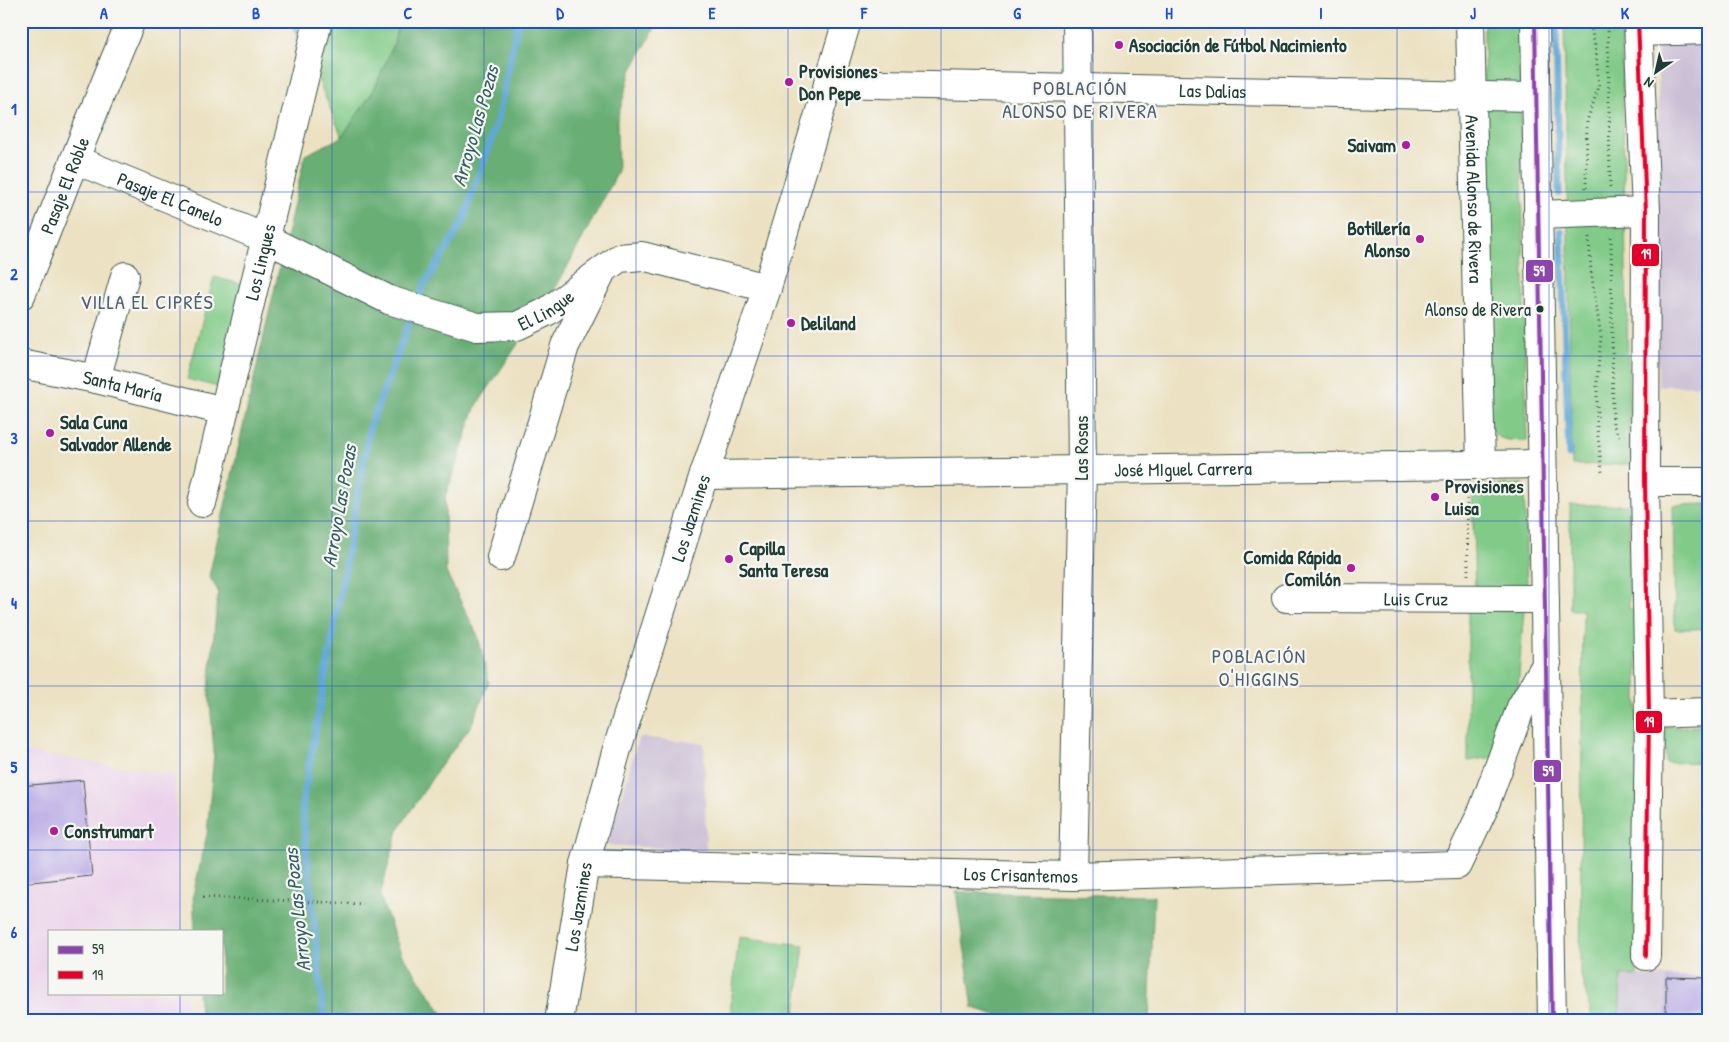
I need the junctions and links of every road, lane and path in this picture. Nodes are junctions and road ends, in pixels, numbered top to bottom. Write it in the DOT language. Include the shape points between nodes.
graph roads {
  1 [pos="130,21"];
  2 [pos="318,21"];
  3 [pos="847,21"];
  4 [pos="1077,21"];
  5 [pos="1470,21"];
  6 [pos="1535,21"];
  7 [pos="1590,21"];
  8 [pos="1608,21"];
  9 [pos="1638,27"];
  10 [pos="1708,30"];
  11 [pos="828,83"];
  12 [pos="1078,88"];
  13 [pos="1470,95"];
  14 [pos="1536,97"];
  15 [pos="76,160"];
  16 [pos="1646,211"];
  17 [pos="1599,212"];
  18 [pos="1537,215"];
  19 [pos="266,238"];
  20 [pos="602,272"];
  21 [pos="125,276"];
  22 [pos="767,288"];
  23 [pos="21,295"];
  24 [pos="21,364"];
  25 [pos="96,379"];
  26 [pos="224,411"];
  27 [pos="1645,440"];
  28 [pos="1542,464"];
  29 [pos="1474,466"];
  30 [pos="1082,469"];
  31 [pos="1602,472"];
  32 [pos="704,475"];
  33 [pos="1645,482"];
  34 [pos="1708,482"];
  35 [pos="202,503"];
  36 [pos="501,557"];
  37 [pos="1286,598"];
  38 [pos="1468,599"];
  39 [pos="1545,599"];
  40 [pos="1546,663"];
  41 [pos="1708,712"];
  42 [pos="1649,714"];
  43 [pos="585,864"];
  44 [pos="1073,876"];
  45 [pos="203,897"];
  46 [pos="362,904"];
  47 [pos="1646,956"];
  48 [pos="559,1021"];
  49 [pos="1552,1021"];
  1 -- 15 [label="main road, Pasaje El Roble"];
  2 -- 19 [label="main road, Los Lingues"];
  3 -- 11 [label="main road, Los Jazmines"];
  4 -- 12 [label="main road, Las Rosas"];
  5 -- 13 [label="main road, Avenida Alonso de Rivera"];
  6 -- 14 [label="main road"];
  7 -- 17 [label="path" via="1599,86 1587,121 1586,176"];
  8 -- 17 [label="path"];
  9 -- 10 [label="main road"];
  9 -- 16 [label="main road"];
  11 -- 12 [label="main road, Las Dalias"];
  11 -- 22 [label="main road, Los Jazmines"];
  12 -- 13 [label="main road, Las Dalias"];
  12 -- 30 [label="main road, Las Rosas"];
  13 -- 14 [label="main road, Las Dalias"];
  13 -- 29 [label="main road, Avenida Alonso de Rivera"];
  14 -- 18 [label="main road"];
  15 -- 19 [label="main road, Pasaje El Canelo"];
  15 -- 23 [label="main road, Pasaje El Roble"];
  16 -- 17 [label="main road"];
  16 -- 27 [label="main road"];
  17 -- 18 [label="main road"];
  17 -- 27 [label="path" via="1613,424 1620,439"];
  17 -- 31 [label="path" via="1591,271 1601,337 1597,428"];
  18 -- 28 [label="main road"];
  19 -- 20 [label="main road, El Lingue" via="388,300 477,327 517,326 548,310"];
  19 -- 26 [label="main road, Los Lingues"];
  20 -- 22 [label="main road, El Lingue" via="619,258 642,256"];
  20 -- 36 [label="main road" via="565,346"];
  21 -- 25 [label="main road"];
  22 -- 32 [label="main road, Los Jazmines"];
  24 -- 25 [label="main road, Santa María"];
  25 -- 26 [label="main road, Santa María"];
  26 -- 35 [label="main road, Los Lingues"];
  27 -- 33 [label="main road"];
  28 -- 29 [label="main road, José MIguel Carrera"];
  28 -- 39 [label="main road"];
  29 -- 30 [label="main road, José MIguel Carrera"];
  29 -- 38 [label="path"];
  30 -- 32 [label="main road, José MIguel Carrera"];
  30 -- 44 [label="main road, Las Rosas"];
  32 -- 43 [label="main road, Los Jazmines" via="617,749"];
  33 -- 34 [label="main road"];
  33 -- 42 [label="main road"];
  37 -- 38 [label="main road, Luis Cruz"];
  38 -- 39 [label="main road, Luis Cruz"];
  39 -- 40 [label="main road"];
  40 -- 44 [label="main road, Los Crisantemos" via="1521,707 1483,810 1457,865"];
  40 -- 49 [label="main road"];
  41 -- 42 [label="main road"];
  42 -- 47 [label="main road"];
  43 -- 44 [label="main road, Los Crisantemos"];
  43 -- 48 [label="main road, Los Jazmines"];
  45 -- 46 [label="path"];
}
